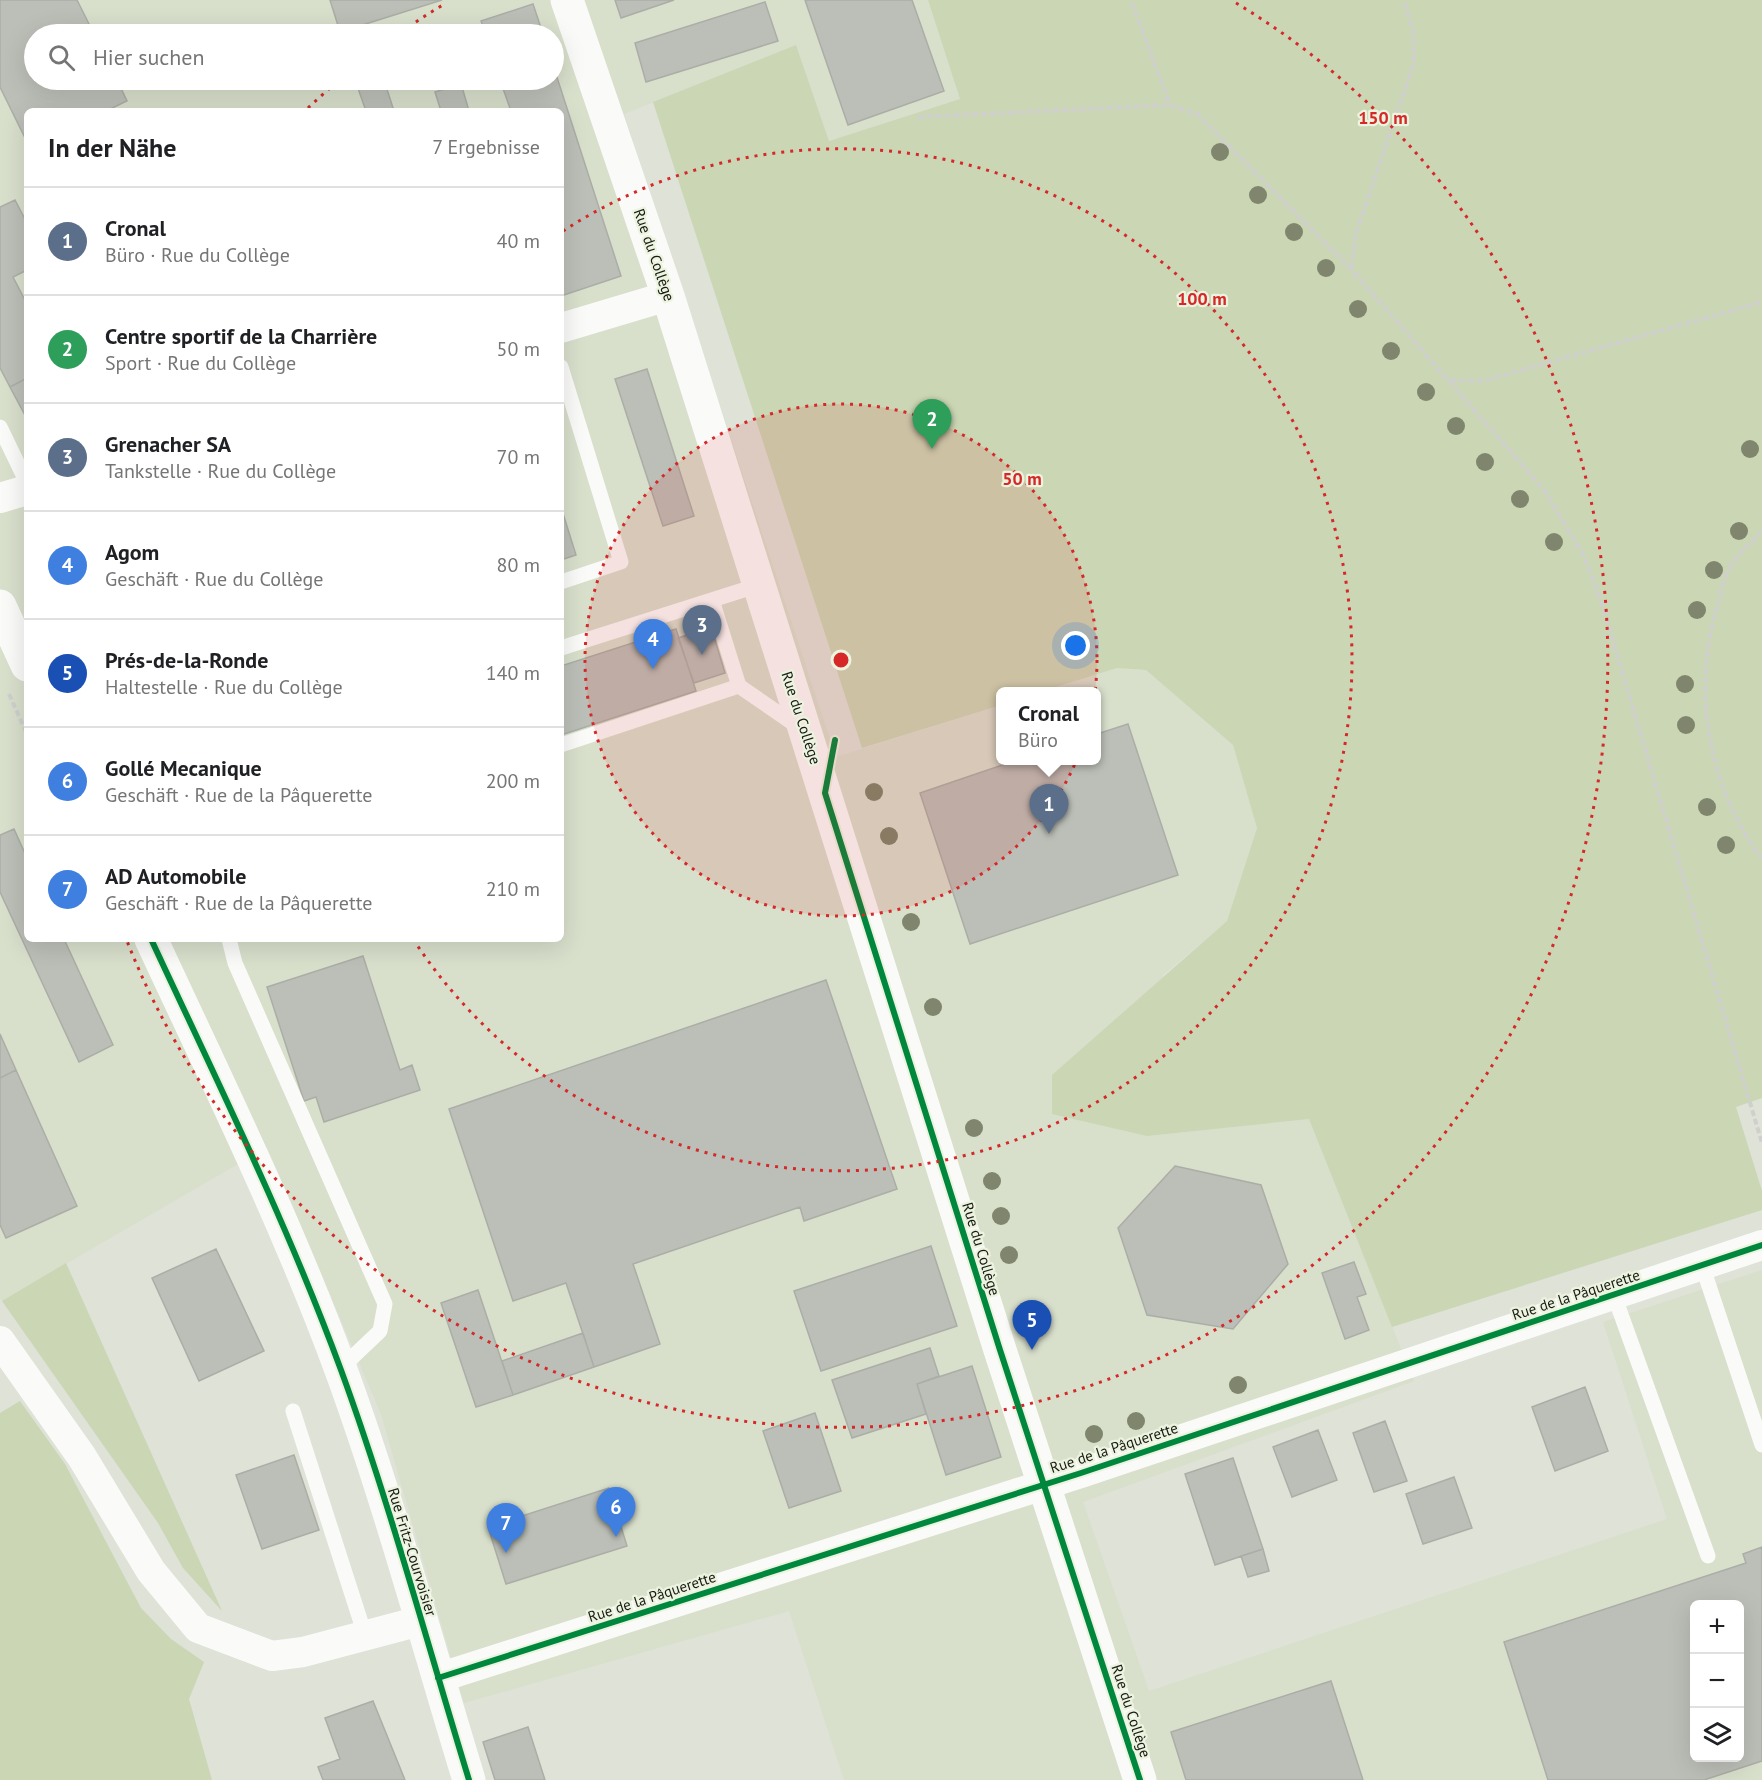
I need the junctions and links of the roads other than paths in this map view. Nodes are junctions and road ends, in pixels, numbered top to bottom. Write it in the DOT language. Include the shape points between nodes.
graph roads {
  1 [pos="567,0"];
  2 [pos="668,296"];
  3 [pos="564,327"];
  4 [pos="564,377"];
  5 [pos="0,427"];
  6 [pos="24,477"];
  7 [pos="24,491"];
  8 [pos="0,498"];
  9 [pos="564,581"];
  10 [pos="759,585"];
  11 [pos="712,600"];
  12 [pos="0,606"];
  13 [pos="564,647"];
  14 [pos="16,674"];
  15 [pos="738,686"];
  16 [pos="806,731"];
  17 [pos="564,744"];
  18 [pos="152,942"];
  19 [pos="230,942"];
  20 [pos="1762,1245"];
  21 [pos="1702,1265"];
  22 [pos="1614,1295"];
  23 [pos="0,1341"];
  24 [pos="340,1369"];
  25 [pos="293,1411"];
  26 [pos="1762,1445"];
  27 [pos="1045,1484"];
  28 [pos="1708,1556"];
  29 [pos="420,1621"];
  30 [pos="365,1635"];
  31 [pos="438,1678"];
  32 [pos="469,1780"];
  33 [pos="1140,1780"];
  1 -- 2 [label="main road, Rue du Collège"];
  2 -- 3 [label="street"];
  2 -- 10 [label="main road, Rue du Collège"];
  4 -- 9 [label="lane" via="621,562"];
  5 -- 6 [label="lane"];
  7 -- 8 [label="street"];
  10 -- 11 [label="lane"];
  10 -- 16 [label="main road, Rue du Collège"];
  11 -- 13 [label="lane"];
  11 -- 15 [label="lane"];
  12 -- 14 [label="main road"];
  15 -- 16 [label="lane"];
  15 -- 17 [label="lane"];
  16 -- 27 [label="main road, Rue du Collège"];
  18 -- 24 [label="main road, Rue Fritz-Courvoisier" via="282,1227"];
  19 -- 24 [label="lane" via="385,1304 380,1331"];
  20 -- 21 [label="street, Rue de la Pâquerette"];
  21 -- 22 [label="street, Rue de la Pâquerette"];
  21 -- 26 [label="lane"];
  22 -- 27 [label="street, Rue de la Pâquerette"];
  22 -- 28 [label="lane"];
  23 -- 30 [label="street" via="82,1457 151,1571 198,1628 272,1656"];
  24 -- 29 [label="main road, Rue Fritz-Courvoisier"];
  25 -- 30 [label="lane"];
  27 -- 31 [label="street, Rue de la Pâquerette"];
  27 -- 33 [label="main road, Rue du Collège"];
  29 -- 30 [label="street"];
  29 -- 31 [label="main road, Rue Fritz-Courvoisier"];
  31 -- 32 [label="main road, Rue Fritz-Courvoisier"];
}
